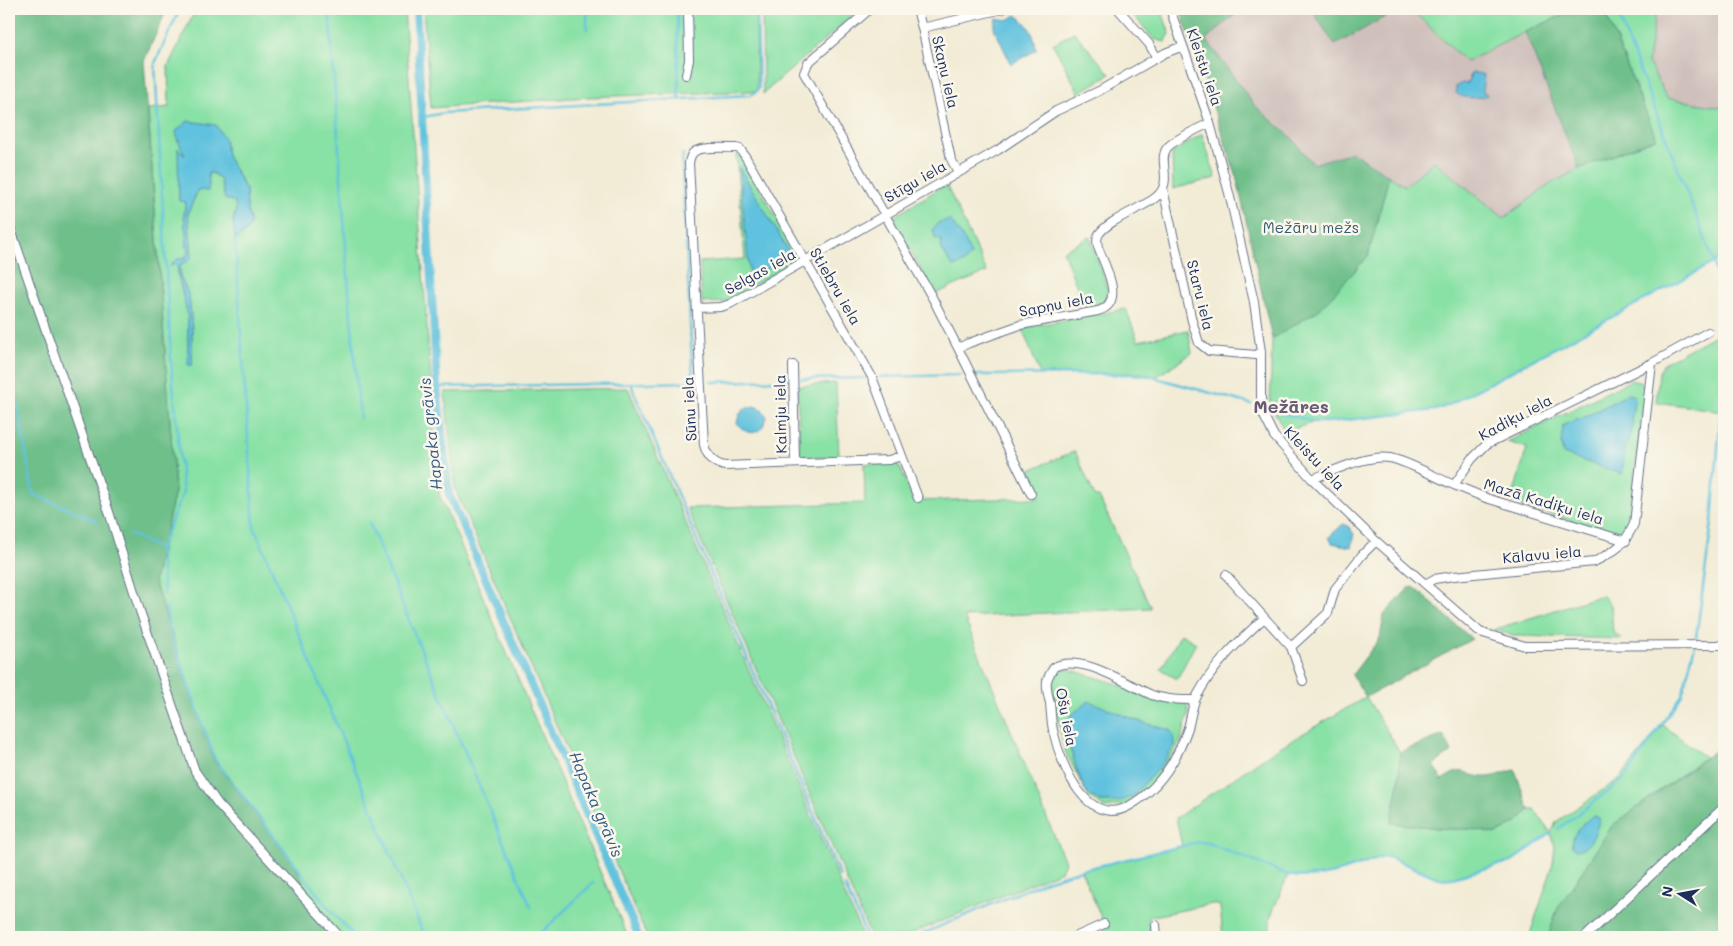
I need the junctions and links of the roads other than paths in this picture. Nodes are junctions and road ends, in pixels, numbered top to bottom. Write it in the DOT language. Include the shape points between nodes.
graph roads {
  1 [pos="688,9"];
  2 [pos="870,9"];
  3 [pos="917,9"];
  4 [pos="1003,9"];
  5 [pos="1118,9"];
  6 [pos="1170,9"];
  7 [pos="922,28"];
  8 [pos="1183,46"];
  9 [pos="1157,58"];
  10 [pos="686,75"];
  11 [pos="1210,123"];
  12 [pos="689,163"];
  13 [pos="958,172"];
  14 [pos="1163,189"];
  15 [pos="885,215"];
  16 [pos="9,224"];
  17 [pos="806,261"];
  18 [pos="697,308"];
  19 [pos="1708,332"];
  20 [pos="958,348"];
  21 [pos="1260,352"];
  22 [pos="1652,363"];
  23 [pos="793,365"];
  24 [pos="902,456"];
  25 [pos="795,463"];
  26 [pos="1312,479"];
  27 [pos="1454,485"];
  28 [pos="1031,494"];
  29 [pos="918,498"];
  30 [pos="1376,541"];
  31 [pos="1626,541"];
  32 [pos="1226,575"];
  33 [pos="1425,584"];
  34 [pos="1264,618"];
  35 [pos="1724,645"];
  36 [pos="1290,647"];
  37 [pos="1303,681"];
  38 [pos="1195,700"];
  39 [pos="1724,807"];
  40 [pos="1104,924"];
  41 [pos="1156,925"];
  42 [pos="340,937"];
  43 [pos="1075,937"];
  44 [pos="1157,937"];
  45 [pos="1585,937"];
  1 -- 10 [label="street" via="689,60"];
  2 -- 15 [label="street, Stīgu iela" via="808,63 804,73"];
  3 -- 7 [label="street"];
  4 -- 7 [label="street, Skaņu iela"];
  5 -- 9 [label="street"];
  6 -- 8 [label="street, Kleistu iela"];
  7 -- 13 [label="street, Skaņu iela" via="951,158"];
  8 -- 9 [label="street, Stīgu iela"];
  8 -- 11 [label="street, Kleistu iela"];
  9 -- 13 [label="street, Stīgu iela" via="1045,117 1011,142"];
  11 -- 14 [label="street" via="1166,149"];
  11 -- 21 [label="street, Kleistu iela" via="1254,302"];
  12 -- 17 [label="street, Stiebru iela" via="697,150 740,149"];
  12 -- 18 [label="street, Sūnu iela"];
  13 -- 15 [label="street, Stīgu iela"];
  14 -- 20 [label="street, Sapņu iela" via="1155,198 1099,234 1098,247 1113,291 1108,307 1014,326"];
  14 -- 21 [label="street, Staru iela" via="1199,343 1209,351 1256,355"];
  15 -- 17 [label="street, Selgas iela"];
  15 -- 20 [label="street"];
  16 -- 42 [label="street" via="110,512 195,770 218,804"];
  17 -- 18 [label="street, Selgas iela" via="730,304"];
  17 -- 24 [label="street, Stiebru iela" via="872,377"];
  18 -- 25 [label="street, Sūnu iela" via="706,452 715,462 725,466"];
  19 -- 22 [label="street, Kadiķu iela"];
  20 -- 28 [label="street"];
  21 -- 26 [label="street, Kleistu iela" via="1261,410 1274,436"];
  22 -- 27 [label="street, Kadiķu iela" via="1487,444"];
  22 -- 31 [label="street" via="1634,524"];
  23 -- 25 [label="street, Kalmju iela"];
  24 -- 25 [label="street, Sūnu iela" via="889,460"];
  24 -- 29 [label="street, Stiebru iela"];
  26 -- 27 [label="street" via="1367,459 1388,458"];
  26 -- 30 [label="street, Kleistu iela"];
  27 -- 31 [label="street, Mazā Kadiķu iela"];
  30 -- 33 [label="street, Kleistu iela"];
  30 -- 36 [label="street" via="1335,589 1328,613"];
  31 -- 33 [label="street, Kālavu iela" via="1594,562 1454,576"];
  32 -- 34 [label="street"];
  33 -- 35 [label="street, Kleistu iela" via="1480,632 1525,646"];
  34 -- 36 [label="street"];
  34 -- 38 [label="street, Ošu iela" via="1215,666"];
  36 -- 37 [label="street"];
  38 -- 38 [label="street, Ošu iela" via="1180,750 1165,775 1130,806 1106,811 1090,804 1081,794 1061,758 1054,734 1047,682 1054,667 1067,663 1091,667 1157,696"];
  39 -- 45 [label="street"];
  40 -- 43 [label="street"];
  41 -- 44 [label="street"];
}
